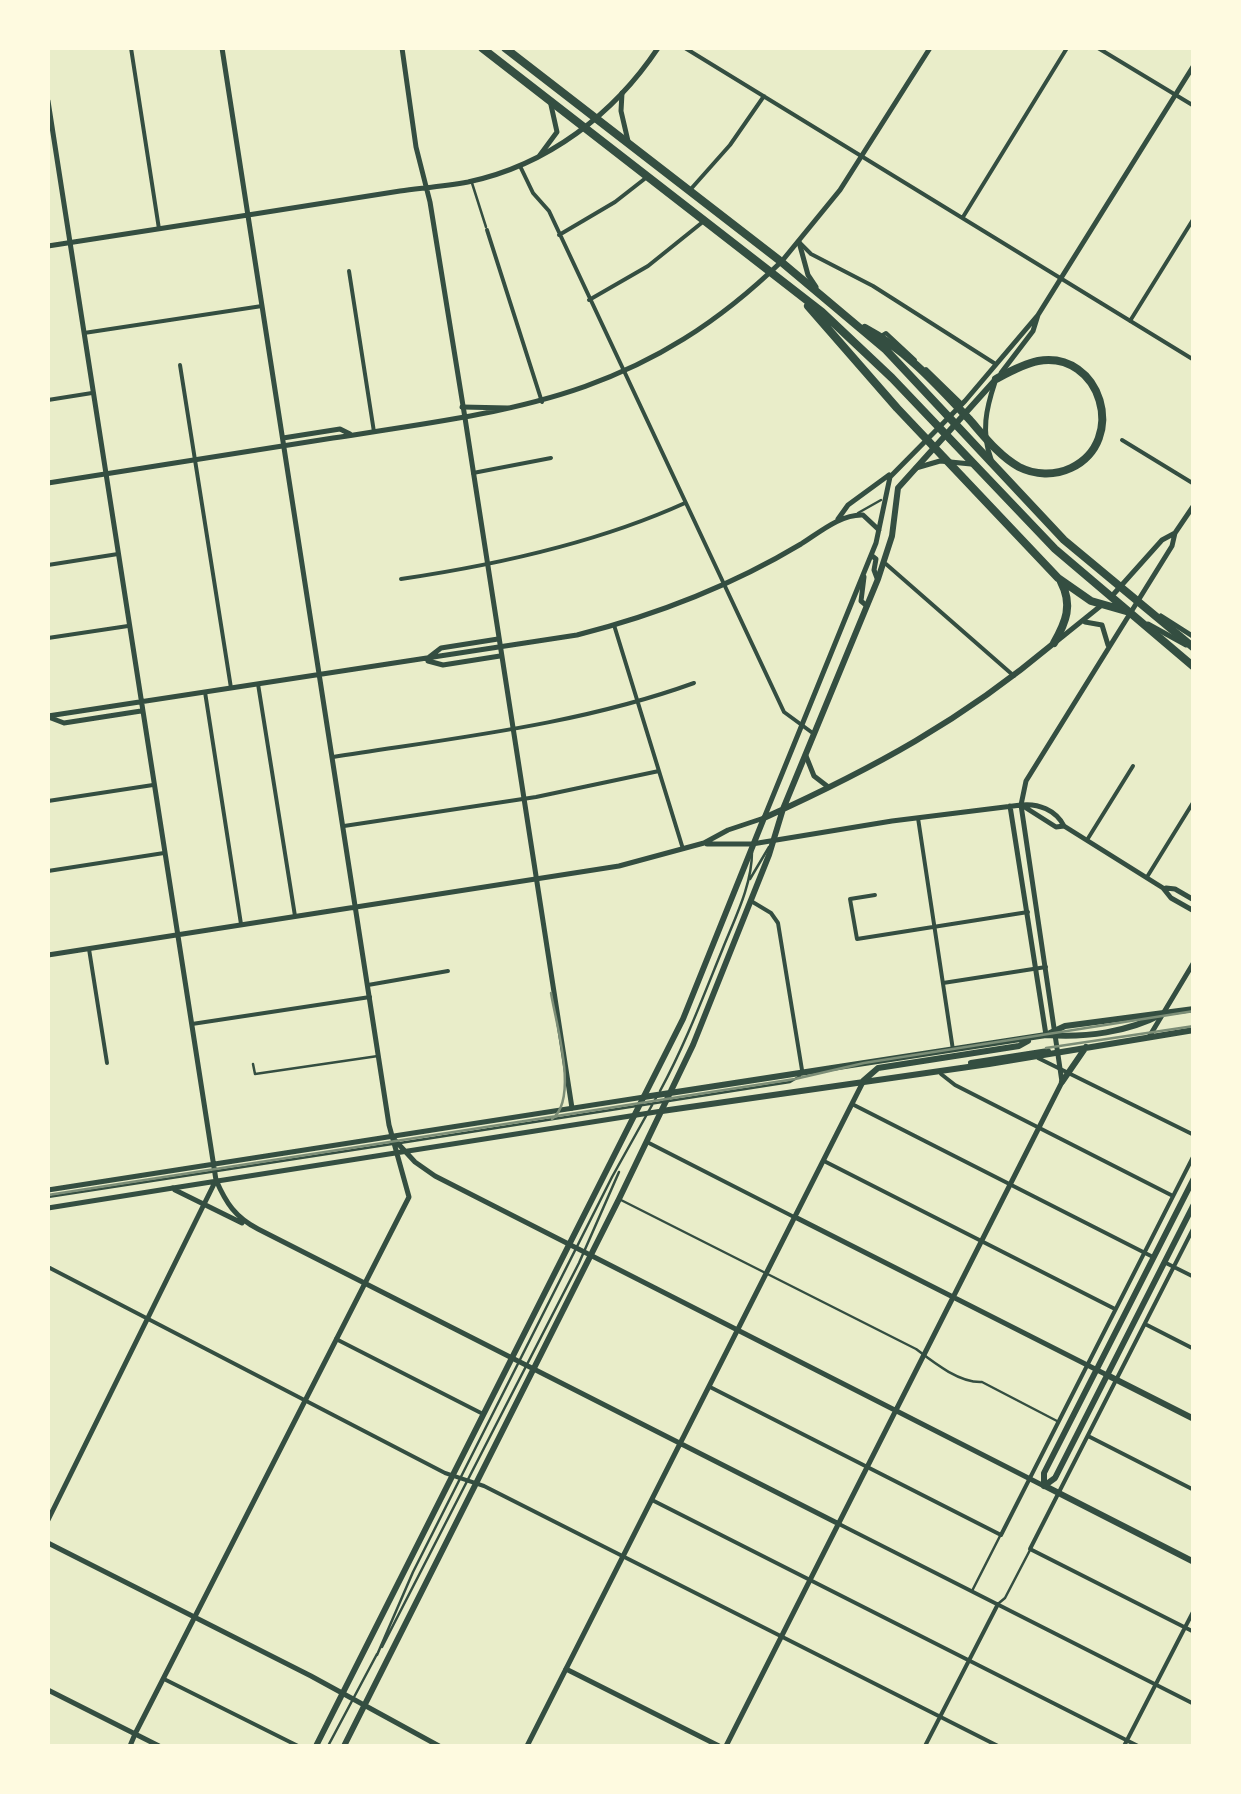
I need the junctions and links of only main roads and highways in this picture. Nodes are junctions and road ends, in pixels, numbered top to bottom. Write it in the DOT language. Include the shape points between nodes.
graph roads {
  1 [pos="222,48"];
  2 [pos="402,48"];
  3 [pos="483,48"];
  4 [pos="506,48"];
  5 [pos="658,48"];
  6 [pos="930,48"];
  7 [pos="1194,65"];
  8 [pos="622,94"];
  9 [pos="548,97"];
  10 [pos="48,101"];
  11 [pos="597,118"];
  12 [pos="586,127"];
  13 [pos="629,144"];
  14 [pos="540,155"];
  15 [pos="425,187"];
  16 [pos="248,215"];
  17 [pos="799,242"];
  18 [pos="70,243"];
  19 [pos="48,246"];
  20 [pos="782,261"];
  21 [pos="772,271"];
  22 [pos="785,281"];
  23 [pos="820,294"];
  24 [pos="1038,315"];
  25 [pos="848,318"];
  26 [pos="996,380"];
  27 [pos="462,407"];
  28 [pos="516,408"];
  29 [pos="950,416"];
  30 [pos="464,418"];
  31 [pos="957,424"];
  32 [pos="938,428"];
  33 [pos="946,436"];
  34 [pos="284,442"];
  35 [pos="992,462"];
  36 [pos="971,464"];
  37 [pos="900,467"];
  38 [pos="913,468"];
  39 [pos="105,474"];
  40 [pos="48,483"];
  41 [pos="1194,505"];
  42 [pos="836,521"];
  43 [pos="879,530"];
  44 [pos="1176,532"];
  45 [pos="871,555"];
  46 [pos="863,574"];
  47 [pos="1058,578"];
  48 [pos="878,579"];
  49 [pos="1121,586"];
  50 [pos="1110,597"];
  51 [pos="1138,600"];
  52 [pos="1102,605"];
  53 [pos="867,606"];
  54 [pos="1130,612"];
  55 [pos="1082,622"];
  56 [pos="1194,637"];
  57 [pos="498,639"];
  58 [pos="1054,643"];
  59 [pos="1109,646"];
  60 [pos="1194,648"];
  61 [pos="500,652"];
  62 [pos="426,660"];
  63 [pos="1194,667"];
  64 [pos="320,676"];
  65 [pos="140,702"];
  66 [pos="141,711"];
  67 [pos="48,716"];
  68 [pos="806,754"];
  69 [pos="830,788"];
  70 [pos="1021,805"];
  71 [pos="1010,806"];
  72 [pos="783,810"];
  73 [pos="764,818"];
  74 [pos="774,840"];
  75 [pos="704,843"];
  76 [pos="752,844"];
  77 [pos="536,879"];
  78 [pos="1163,888"];
  79 [pos="1194,900"];
  80 [pos="356,906"];
  81 [pos="1194,912"];
  82 [pos="177,934"];
  83 [pos="48,954"];
  84 [pos="1194,962"];
  85 [pos="1194,1009"];
  86 [pos="1162,1014"];
  87 [pos="1194,1030"];
  88 [pos="1056,1033"];
  89 [pos="1046,1035"];
  90 [pos="1036,1036"];
  91 [pos="1148,1037"];
  92 [pos="1086,1047"];
  93 [pos="1059,1051"];
  94 [pos="952,1068"];
  95 [pos="1065,1070"];
  96 [pos="863,1082"];
  97 [pos="1062,1082"];
  98 [pos="669,1097"];
  99 [pos="642,1101"];
  100 [pos="662,1111"];
  101 [pos="573,1112"];
  102 [pos="635,1115"];
  103 [pos="391,1135"];
  104 [pos="398,1147"];
  105 [pos="214,1168"];
  106 [pos="1194,1178"];
  107 [pos="216,1180"];
  108 [pos="172,1188"];
  109 [pos="48,1194"];
  110 [pos="1194,1204"];
  111 [pos="205,1206"];
  112 [pos="48,1208"];
  113 [pos="796,1217"];
  114 [pos="258,1230"];
  115 [pos="580,1251"];
  116 [pos="364,1283"];
  117 [pos="954,1298"];
  118 [pos="738,1331"];
  119 [pos="517,1360"];
  120 [pos="530,1366"];
  121 [pos="1096,1370"];
  122 [pos="1107,1375"];
  123 [pos="896,1411"];
  124 [pos="1194,1419"];
  125 [pos="681,1443"];
  126 [pos="1044,1486"];
  127 [pos="48,1520"];
  128 [pos="839,1524"];
  129 [pos="48,1543"];
  130 [pos="1194,1562"];
  131 [pos="194,1617"];
  132 [pos="566,1669"];
  133 [pos="48,1690"];
  134 [pos="342,1693"];
  135 [pos="364,1707"];
  136 [pos="135,1734"];
  137 [pos="130,1746"];
  138 [pos="158,1746"];
  139 [pos="316,1746"];
  140 [pos="344,1746"];
  141 [pos="439,1746"];
  142 [pos="527,1746"];
  143 [pos="723,1746"];
  1 -- 16 [label="main road"];
  2 -- 15 [label="main road"];
  3 -- 9 [label="main road"];
  3 -- 22 [label="highway"];
  4 -- 11 [label="main road"];
  4 -- 25 [label="highway"];
  5 -- 8 [label="main road"];
  6 -- 17 [label="main road" via="830,206"];
  7 -- 24 [label="main road"];
  8 -- 11 [label="main road"];
  8 -- 13 [label="main road"];
  9 -- 12 [label="main road"];
  9 -- 14 [label="main road" via="557,132"];
  10 -- 18 [label="main road"];
  11 -- 12 [label="main road"];
  11 -- 13 [label="main road"];
  12 -- 14 [label="main road"];
  12 -- 21 [label="main road"];
  13 -- 20 [label="main road"];
  14 -- 15 [label="main road" via="472,181"];
  15 -- 16 [label="main road"];
  15 -- 27 [label="main road"];
  16 -- 18 [label="main road"];
  16 -- 34 [label="main road"];
  17 -- 20 [label="main road"];
  17 -- 23 [label="main road"];
  18 -- 19 [label="main road"];
  18 -- 39 [label="main road"];
  20 -- 21 [label="main road"];
  20 -- 23 [label="main road"];
  21 -- 28 [label="main road" via="698,331 623,372"];
  21 -- 32 [label="main road"];
  22 -- 47 [label="highway"];
  22 -- 63 [label="highway" via="884,370 1056,549"];
  23 -- 29 [label="main road"];
  24 -- 26 [label="main road"];
  24 -- 29 [label="main road"];
  25 -- 26 [label="highway" via="910,361 1019,466 1044,474 1070,469 1091,454 1104,419 1090,380 1071,366 1038,361"];
  25 -- 60 [label="highway" via="1064,540"];
  26 -- 31 [label="main road"];
  26 -- 35 [label="main road" via="984,427"];
  27 -- 28 [label="main road"];
  27 -- 30 [label="main road"];
  28 -- 30 [label="main road"];
  29 -- 31 [label="main road"];
  29 -- 32 [label="main road"];
  30 -- 34 [label="main road"];
  30 -- 57 [label="main road"];
  31 -- 33 [label="main road"];
  31 -- 35 [label="main road"];
  32 -- 33 [label="main road"];
  32 -- 37 [label="main road"];
  33 -- 36 [label="main road"];
  33 -- 38 [label="main road"];
  34 -- 39 [label="main road"];
  34 -- 64 [label="main road"];
  35 -- 49 [label="main road" via="1050,525"];
  36 -- 38 [label="main road" via="940,461"];
  36 -- 50 [label="main road"];
  37 -- 42 [label="main road"];
  37 -- 43 [label="main road" via="890,477"];
  38 -- 48 [label="main road" via="898,488"];
  39 -- 40 [label="main road"];
  39 -- 65 [label="main road"];
  41 -- 44 [label="main road"];
  42 -- 43 [label="main road" via="857,514"];
  42 -- 61 [label="main road" via="724,585 614,625"];
  43 -- 45 [label="main road"];
  44 -- 49 [label="main road"];
  44 -- 51 [label="main road"];
  45 -- 46 [label="main road"];
  45 -- 48 [label="main road"];
  46 -- 53 [label="main road" via="861,601"];
  46 -- 73 [label="main road"];
  47 -- 52 [label="highway"];
  47 -- 58 [label="highway" via="1068,602"];
  48 -- 53 [label="main road"];
  49 -- 50 [label="main road"];
  49 -- 51 [label="main road"];
  50 -- 52 [label="main road"];
  50 -- 54 [label="main road"];
  51 -- 54 [label="main road"];
  51 -- 56 [label="main road"];
  52 -- 54 [label="highway"];
  52 -- 55 [label="main road"];
  53 -- 68 [label="main road"];
  54 -- 59 [label="main road"];
  54 -- 60 [label="main road"];
  55 -- 58 [label="main road"];
  55 -- 59 [label="main road" via="1102,625"];
  57 -- 61 [label="main road"];
  57 -- 62 [label="main road" via="441,648"];
  58 -- 69 [label="main road" via="916,743"];
  59 -- 70 [label="main road" via="1026,780"];
  61 -- 62 [label="main road"];
  61 -- 77 [label="main road"];
  62 -- 64 [label="main road"];
  64 -- 65 [label="main road"];
  64 -- 80 [label="main road"];
  65 -- 66 [label="main road"];
  65 -- 67 [label="main road"];
  66 -- 67 [label="main road" via="64,723"];
  66 -- 82 [label="main road"];
  68 -- 69 [label="main road" via="814,776"];
  68 -- 72 [label="main road"];
  69 -- 72 [label="main road"];
  70 -- 71 [label="main road"];
  70 -- 78 [label="main road" via="1035,803"];
  70 -- 88 [label="main road"];
  71 -- 74 [label="main road"];
  71 -- 89 [label="main road"];
  72 -- 73 [label="main road"];
  72 -- 74 [label="main road"];
  73 -- 75 [label="main road"];
  73 -- 76 [label="main road"];
  74 -- 76 [label="main road"];
  74 -- 98 [label="main road"];
  75 -- 76 [label="main road"];
  75 -- 77 [label="main road"];
  76 -- 99 [label="main road" via="683,1019"];
  77 -- 80 [label="main road"];
  77 -- 101 [label="main road"];
  78 -- 79 [label="main road"];
  78 -- 81 [label="main road"];
  80 -- 82 [label="main road"];
  80 -- 103 [label="main road"];
  82 -- 83 [label="main road"];
  82 -- 105 [label="main road"];
  84 -- 86 [label="main road"];
  85 -- 86 [label="main road"];
  86 -- 88 [label="main road" via="1065,1026"];
  86 -- 91 [label="main road"];
  87 -- 91 [label="main road"];
  88 -- 89 [label="main road"];
  88 -- 93 [label="main road"];
  89 -- 90 [label="main road"];
  90 -- 96 [label="main road" via="1019,1046 878,1068"];
  90 -- 98 [label="main road"];
  91 -- 92 [label="main road"];
  92 -- 93 [label="main road"];
  92 -- 95 [label="main road"];
  93 -- 94 [label="main road"];
  93 -- 94 [label="main road"];
  93 -- 95 [label="main road"];
  94 -- 96 [label="main road"];
  95 -- 97 [label="main road"];
  96 -- 100 [label="main road"];
  96 -- 113 [label="main road"];
  97 -- 117 [label="main road"];
  98 -- 99 [label="main road"];
  98 -- 100 [label="main road"];
  99 -- 101 [label="main road"];
  99 -- 102 [label="main road"];
  100 -- 102 [label="main road"];
  100 -- 115 [label="main road" via="619,1199"];
  101 -- 103 [label="main road"];
  102 -- 104 [label="main road"];
  102 -- 115 [label="main road"];
  103 -- 104 [label="main road"];
  103 -- 105 [label="main road"];
  104 -- 107 [label="main road"];
  104 -- 115 [label="main road" via="434,1176"];
  104 -- 116 [label="main road" via="409,1197"];
  105 -- 107 [label="main road"];
  105 -- 109 [label="main road"];
  106 -- 121 [label="main road"];
  107 -- 108 [label="main road"];
  107 -- 111 [label="main road"];
  107 -- 114 [label="main road" via="233,1212"];
  108 -- 111 [label="main road"];
  108 -- 112 [label="main road"];
  110 -- 122 [label="main road"];
  111 -- 114 [label="main road"];
  111 -- 127 [label="main road"];
  113 -- 117 [label="main road"];
  113 -- 118 [label="main road"];
  114 -- 116 [label="main road"];
  115 -- 118 [label="main road"];
  115 -- 119 [label="main road"];
  115 -- 120 [label="main road"];
  116 -- 119 [label="main road"];
  116 -- 131 [label="main road"];
  117 -- 121 [label="main road"];
  117 -- 123 [label="main road"];
  118 -- 123 [label="main road"];
  118 -- 125 [label="main road"];
  119 -- 120 [label="main road"];
  119 -- 134 [label="main road"];
  120 -- 125 [label="main road"];
  120 -- 135 [label="main road"];
  121 -- 122 [label="main road"];
  121 -- 126 [label="main road" via="1044,1473"];
  122 -- 124 [label="main road"];
  122 -- 126 [label="main road" via="1055,1478"];
  123 -- 126 [label="main road"];
  123 -- 128 [label="main road"];
  125 -- 128 [label="main road"];
  125 -- 132 [label="main road"];
  126 -- 130 [label="main road"];
  128 -- 143 [label="main road"];
  129 -- 131 [label="main road"];
  131 -- 134 [label="main road"];
  131 -- 136 [label="main road"];
  132 -- 142 [label="main road"];
  132 -- 143 [label="main road"];
  133 -- 136 [label="main road"];
  134 -- 135 [label="main road"];
  134 -- 139 [label="main road"];
  135 -- 140 [label="main road"];
  135 -- 141 [label="main road"];
  136 -- 137 [label="main road"];
  136 -- 138 [label="main road"];
}
